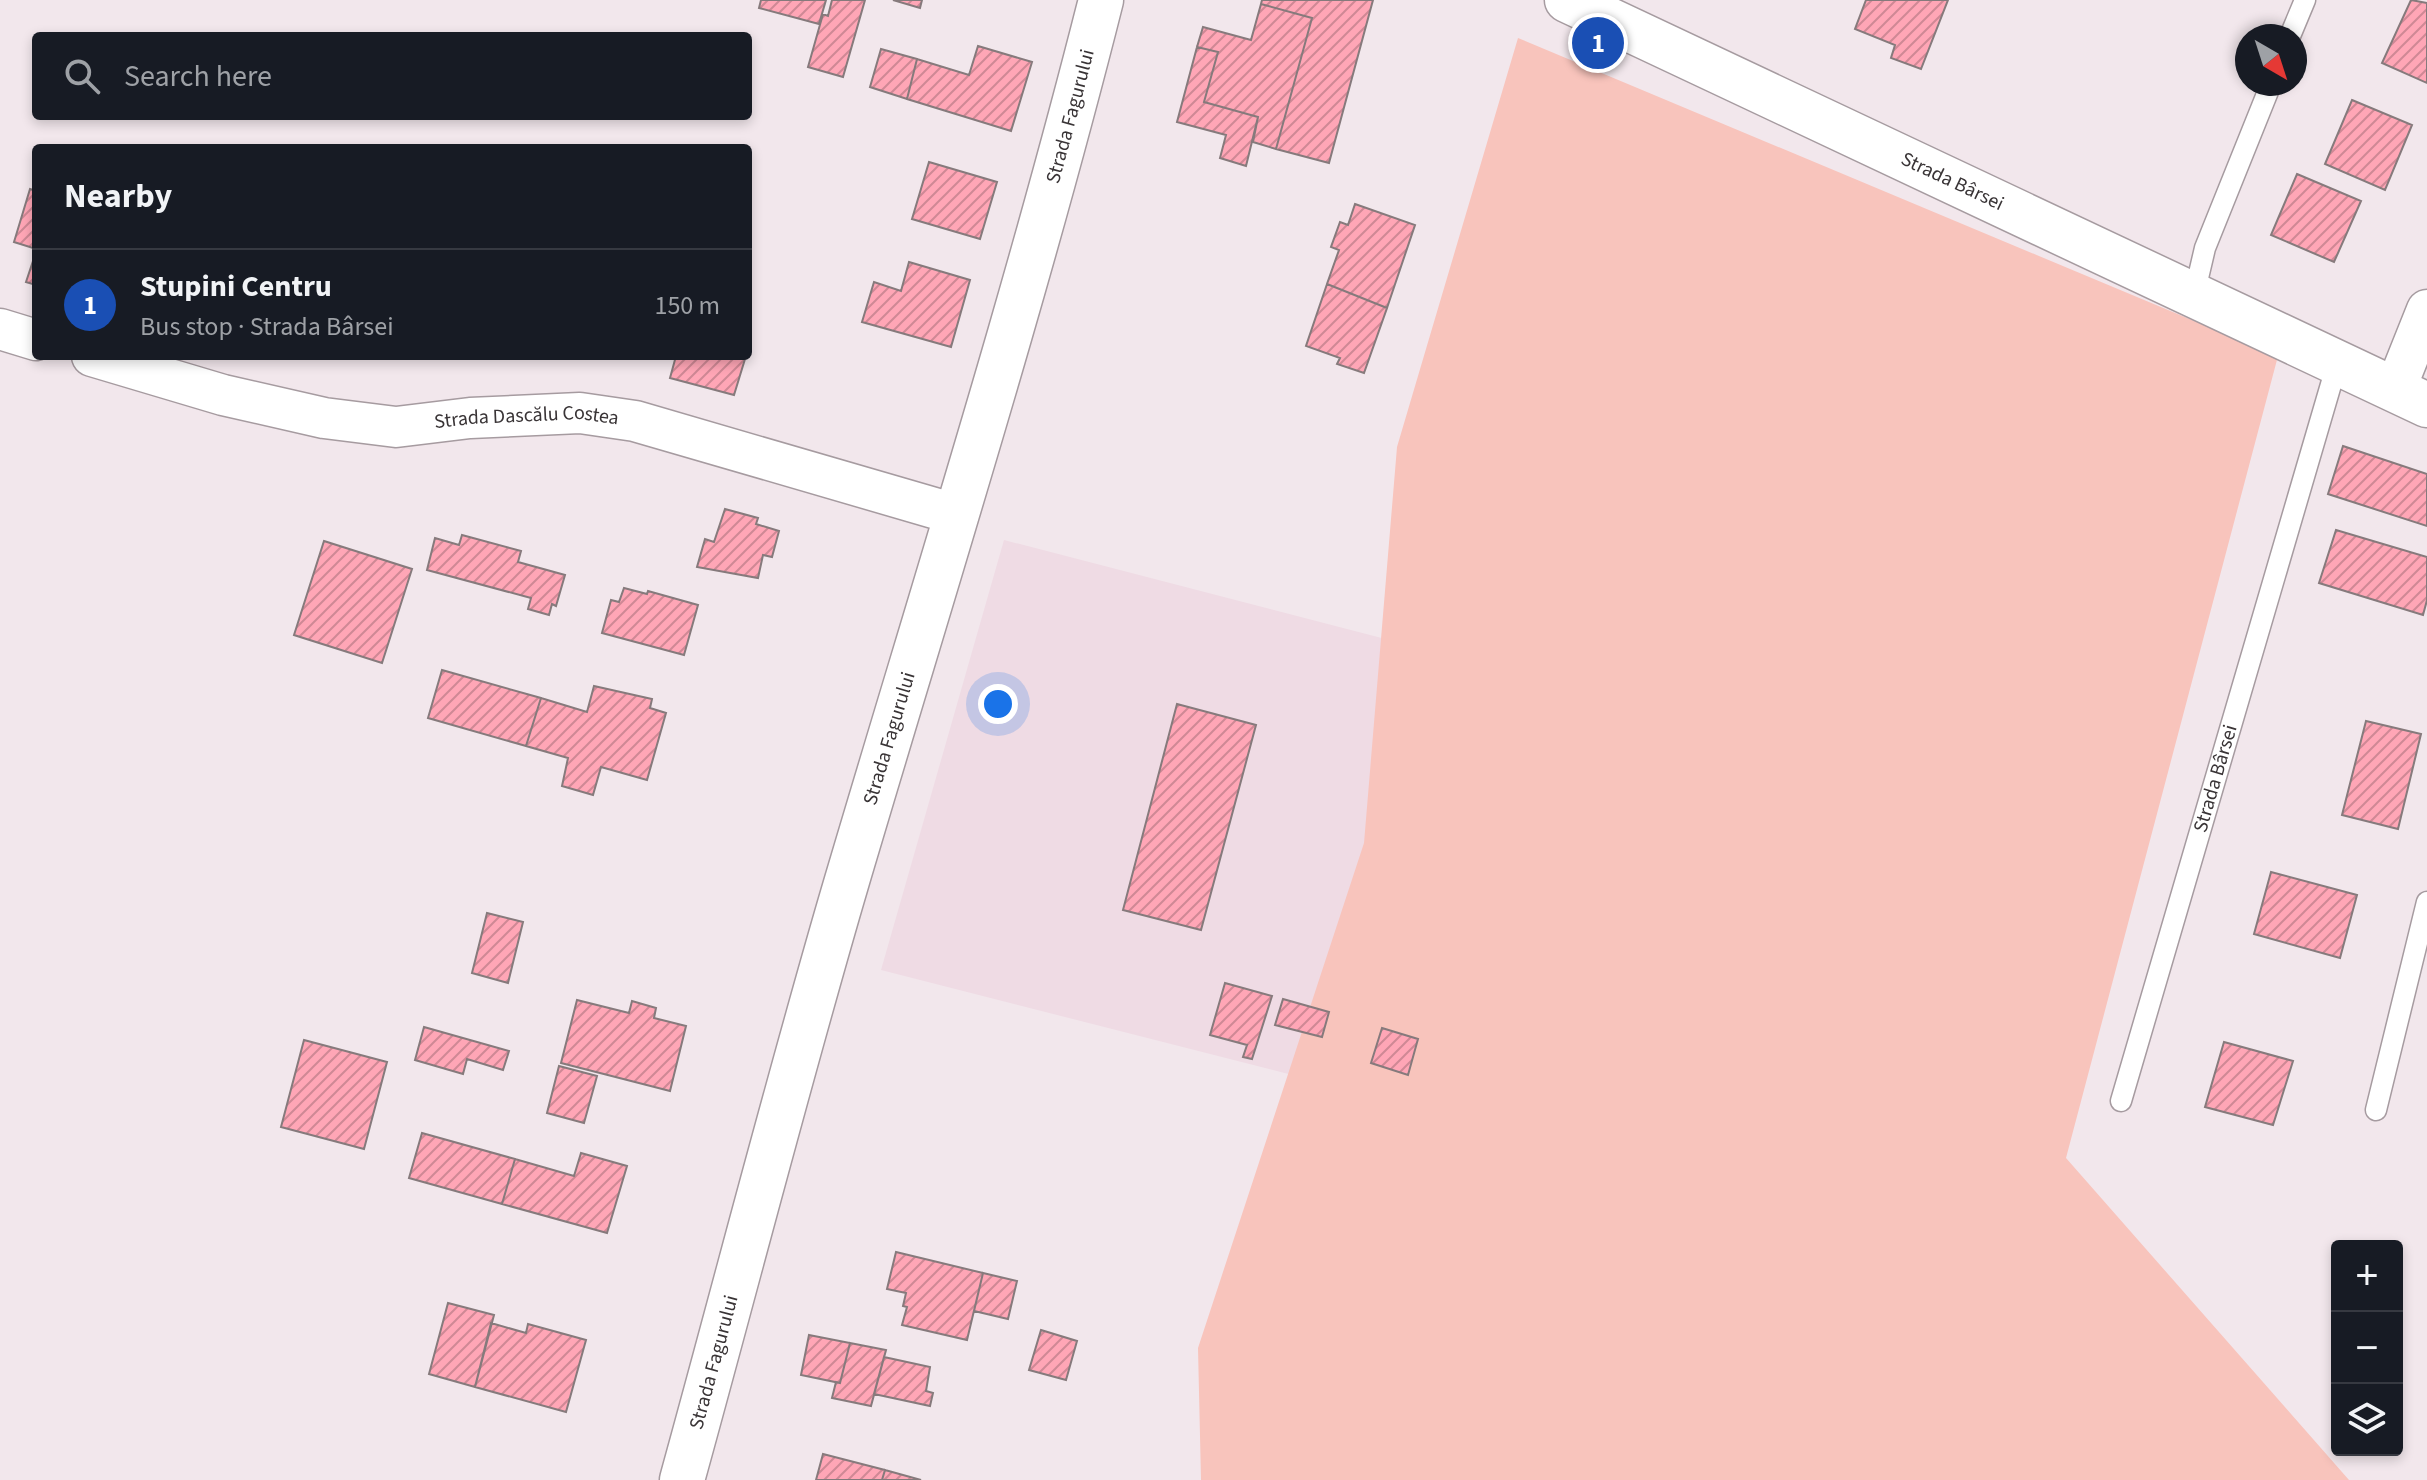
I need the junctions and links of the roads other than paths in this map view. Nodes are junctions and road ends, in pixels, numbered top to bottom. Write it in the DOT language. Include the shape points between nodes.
graph roads {
  1 [pos="1101,0"];
  2 [pos="1567,0"];
  3 [pos="2305,0"];
  4 [pos="2295,24"];
  5 [pos="2266,96"];
  6 [pos="2194,295"];
  7 [pos="2427,310"];
  8 [pos="0,329"];
  9 [pos="32,339"];
  10 [pos="105,360"];
  11 [pos="2337,364"];
  12 [pos="2411,397"];
  13 [pos="958,515"];
  14 [pos="2427,902"];
  15 [pos="2121,1101"];
  16 [pos="2376,1110"];
  17 [pos="682,1480"];
  1 -- 13 [label="street, Strada Fagurului"];
  2 -- 6 [label="street, Strada Bârsei"];
  3 -- 4 [label="lane"];
  5 -- 6 [label="lane" via="2205,248"];
  6 -- 11 [label="street, Strada Bârsei"];
  7 -- 12 [label="street, Strada Bârsei"];
  8 -- 9 [label="street"];
  10 -- 13 [label="street, Strada Dascălu Costea" via="223,395 324,418 396,427 580,413 635,421"];
  11 -- 12 [label="street, Strada Bârsei"];
  11 -- 15 [label="lane, Strada Bârsei"];
  13 -- 17 [label="street, Strada Fagurului" via="845,888"];
  14 -- 16 [label="lane"];
}
